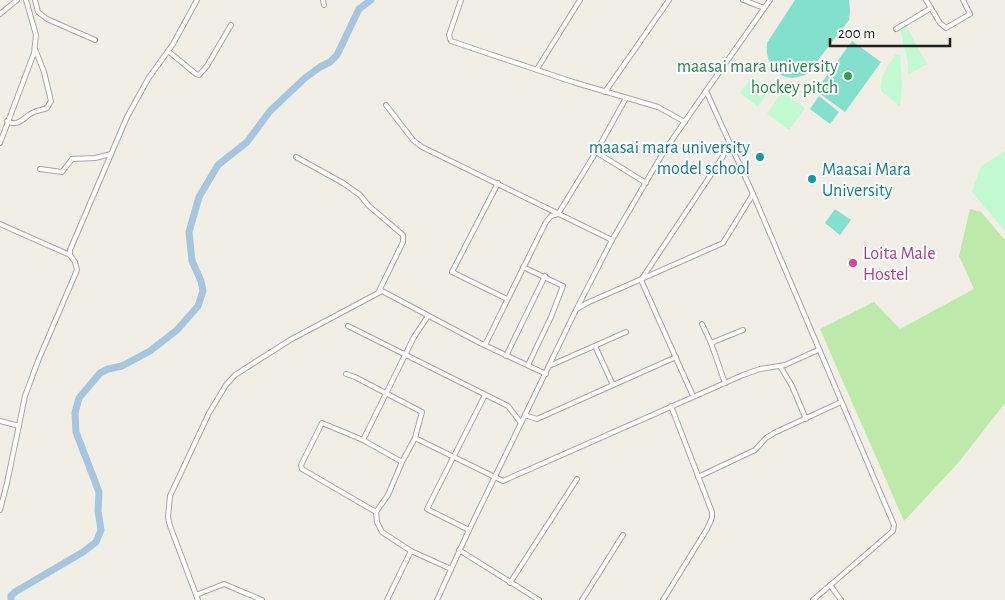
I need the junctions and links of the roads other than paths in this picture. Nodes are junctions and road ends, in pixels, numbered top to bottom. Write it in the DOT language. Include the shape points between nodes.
graph roads {
  1 [pos="17,0"];
  2 [pos="26,0"];
  3 [pos="35,0"];
  4 [pos="197,0"];
  5 [pos="460,0"];
  6 [pos="580,0"];
  7 [pos="669,0"];
  8 [pos="743,0"];
  9 [pos="770,0"];
  10 [pos="926,0"];
  11 [pos="963,0"];
  12 [pos="764,8"];
  13 [pos="931,8"];
  14 [pos="0,14"];
  15 [pos="230,25"];
  16 [pos="896,30"];
  17 [pos="95,40"];
  18 [pos="35,47"];
  19 [pos="168,51"];
  20 [pos="537,69"];
  21 [pos="706,91"];
  22 [pos="605,92"];
  23 [pos="626,98"];
  24 [pos="386,105"];
  25 [pos="7,121"];
  26 [pos="685,122"];
  27 [pos="729,142"];
  28 [pos="0,143"];
  29 [pos="596,152"];
  30 [pos="110,154"];
  31 [pos="296,157"];
  32 [pos="40,169"];
  33 [pos="646,183"];
  34 [pos="498,184"];
  35 [pos="753,194"];
  36 [pos="558,214"];
  37 [pos="0,224"];
  38 [pos="612,240"];
  39 [pos="70,255"];
  40 [pos="523,268"];
  41 [pos="545,276"];
  42 [pos="640,280"];
  43 [pos="378,293"];
  44 [pos="508,299"];
  45 [pos="576,310"];
  46 [pos="428,316"];
  47 [pos="702,324"];
  48 [pos="348,326"];
  49 [pos="743,330"];
  50 [pos="626,332"];
  51 [pos="710,343"];
  52 [pos="485,345"];
  53 [pos="595,346"];
  54 [pos="818,350"];
  55 [pos="407,355"];
  56 [pos="506,356"];
  57 [pos="676,357"];
  58 [pos="528,365"];
  59 [pos="549,366"];
  60 [pos="780,366"];
  61 [pos="346,374"];
  62 [pos="546,374"];
  63 [pos="725,383"];
  64 [pos="613,385"];
  65 [pos="386,393"];
  66 [pos="485,395"];
  67 [pos="693,396"];
  68 [pos="842,402"];
  69 [pos="672,406"];
  70 [pos="525,415"];
  71 [pos="806,420"];
  72 [pos="0,421"];
  73 [pos="521,423"];
  74 [pos="19,426"];
  75 [pos="415,438"];
  76 [pos="363,440"];
  77 [pos="453,457"];
  78 [pos="402,462"];
  79 [pos="698,477"];
  80 [pos="495,478"];
  81 [pos="576,479"];
  82 [pos="0,510"];
  83 [pos="376,512"];
  84 [pos="469,530"];
  85 [pos="623,535"];
  86 [pos="411,550"];
  87 [pos="459,550"];
  88 [pos="451,569"];
  89 [pos="510,582"];
  90 [pos="830,585"];
  91 [pos="196,595"];
  92 [pos="198,600"];
  93 [pos="262,600"];
  94 [pos="387,600"];
  95 [pos="437,600"];
  96 [pos="539,600"];
  97 [pos="582,600"];
  98 [pos="663,600"];
  99 [pos="813,600"];
  100 [pos="841,600"];
  1 -- 14 [label="street"];
  2 -- 18 [label="street" via="36,35"];
  3 -- 17 [label="street" via="38,12 46,18"];
  4 -- 19 [label="street"];
  5 -- 20 [label="street" via="449,35 451,41"];
  6 -- 20 [label="street"];
  7 -- 22 [label="street"];
  8 -- 12 [label="street"];
  9 -- 12 [label="street"];
  10 -- 13 [label="street"];
  11 -- 13 [label="street" via="970,14 946,28"];
  12 -- 21 [label="street"];
  13 -- 16 [label="street"];
  15 -- 19 [label="street" via="199,75"];
  18 -- 25 [label="street"];
  18 -- 25 [label="street" via="51,101 47,108 33,112 18,123"];
  19 -- 30 [label="street" via="130,111"];
  20 -- 22 [label="street"];
  21 -- 26 [label="street"];
  21 -- 27 [label="street"];
  22 -- 23 [label="street"];
  23 -- 26 [label="street" via="658,107"];
  23 -- 29 [label="street"];
  24 -- 34 [label="street" via="416,144"];
  25 -- 28 [label="street"];
  26 -- 33 [label="street"];
  27 -- 35 [label="street"];
  27 -- 42 [label="street" via="722,158"];
  29 -- 33 [label="street"];
  29 -- 36 [label="street"];
  30 -- 32 [label="street" via="72,159 62,172"];
  30 -- 39 [label="street"];
  31 -- 43 [label="street" via="344,182 403,235 403,242"];
  33 -- 38 [label="street"];
  34 -- 36 [label="street"];
  34 -- 44 [label="street" via="452,272"];
  35 -- 42 [label="street" via="723,243"];
  35 -- 54 [label="street"];
  36 -- 38 [label="street"];
  36 -- 40 [label="street" via="549,218"];
  37 -- 39 [label="street"];
  38 -- 45 [label="street"];
  39 -- 74 [label="street" via="76,270 24,396"];
  40 -- 41 [label="street"];
  40 -- 44 [label="street"];
  41 -- 56 [label="street"];
  41 -- 58 [label="street" via="563,286"];
  42 -- 45 [label="street"];
  42 -- 57 [label="street"];
  43 -- 46 [label="street" via="384,292"];
  43 -- 91 [label="street" via="250,365 236,375 215,400 170,496 168,508 170,526"];
  44 -- 52 [label="street"];
  45 -- 59 [label="street"];
  46 -- 52 [label="street"];
  46 -- 55 [label="street"];
  47 -- 51 [label="street"];
  48 -- 55 [label="street"];
  49 -- 51 [label="street"];
  50 -- 53 [label="street"];
  51 -- 63 [label="street"];
  52 -- 56 [label="street"];
  53 -- 59 [label="street"];
  53 -- 64 [label="street"];
  54 -- 60 [label="street"];
  54 -- 68 [label="street"];
  55 -- 65 [label="street"];
  55 -- 66 [label="street"];
  56 -- 58 [label="street"];
  57 -- 64 [label="street"];
  57 -- 67 [label="street"];
  58 -- 62 [label="street"];
  59 -- 62 [label="street"];
  60 -- 63 [label="street" via="760,369"];
  60 -- 71 [label="street"];
  61 -- 65 [label="street"];
  62 -- 70 [label="street"];
  63 -- 67 [label="street"];
  64 -- 70 [label="street" via="537,418"];
  65 -- 75 [label="street" via="422,412"];
  65 -- 76 [label="street"];
  66 -- 73 [label="street" via="512,409"];
  66 -- 77 [label="street"];
  67 -- 69 [label="street"];
  68 -- 71 [label="street"];
  68 -- 90 [label="street" via="894,530"];
  69 -- 79 [label="street"];
  69 -- 80 [label="street" via="506,480"];
  70 -- 73 [label="street"];
  71 -- 79 [label="street" via="766,438 750,453"];
  72 -- 74 [label="street"];
  73 -- 80 [label="street"];
  74 -- 82 [label="street"];
  75 -- 77 [label="street"];
  75 -- 78 [label="street"];
  76 -- 78 [label="street"];
  76 -- 83 [label="street" via="322,423 301,465 302,469"];
  77 -- 80 [label="street"];
  77 -- 84 [label="street" via="427,509"];
  78 -- 83 [label="street" via="388,495"];
  79 -- 98 [label="street" via="712,518"];
  80 -- 84 [label="street"];
  81 -- 89 [label="street"];
  83 -- 86 [label="street" via="382,532"];
  84 -- 87 [label="street"];
  85 -- 97 [label="street"];
  86 -- 88 [label="street"];
  86 -- 94 [label="street"];
  87 -- 88 [label="street"];
  87 -- 89 [label="street"];
  88 -- 95 [label="street"];
  89 -- 96 [label="street"];
  90 -- 99 [label="street"];
  90 -- 100 [label="street"];
  91 -- 92 [label="street"];
  91 -- 93 [label="street" via="224,584"];
}
